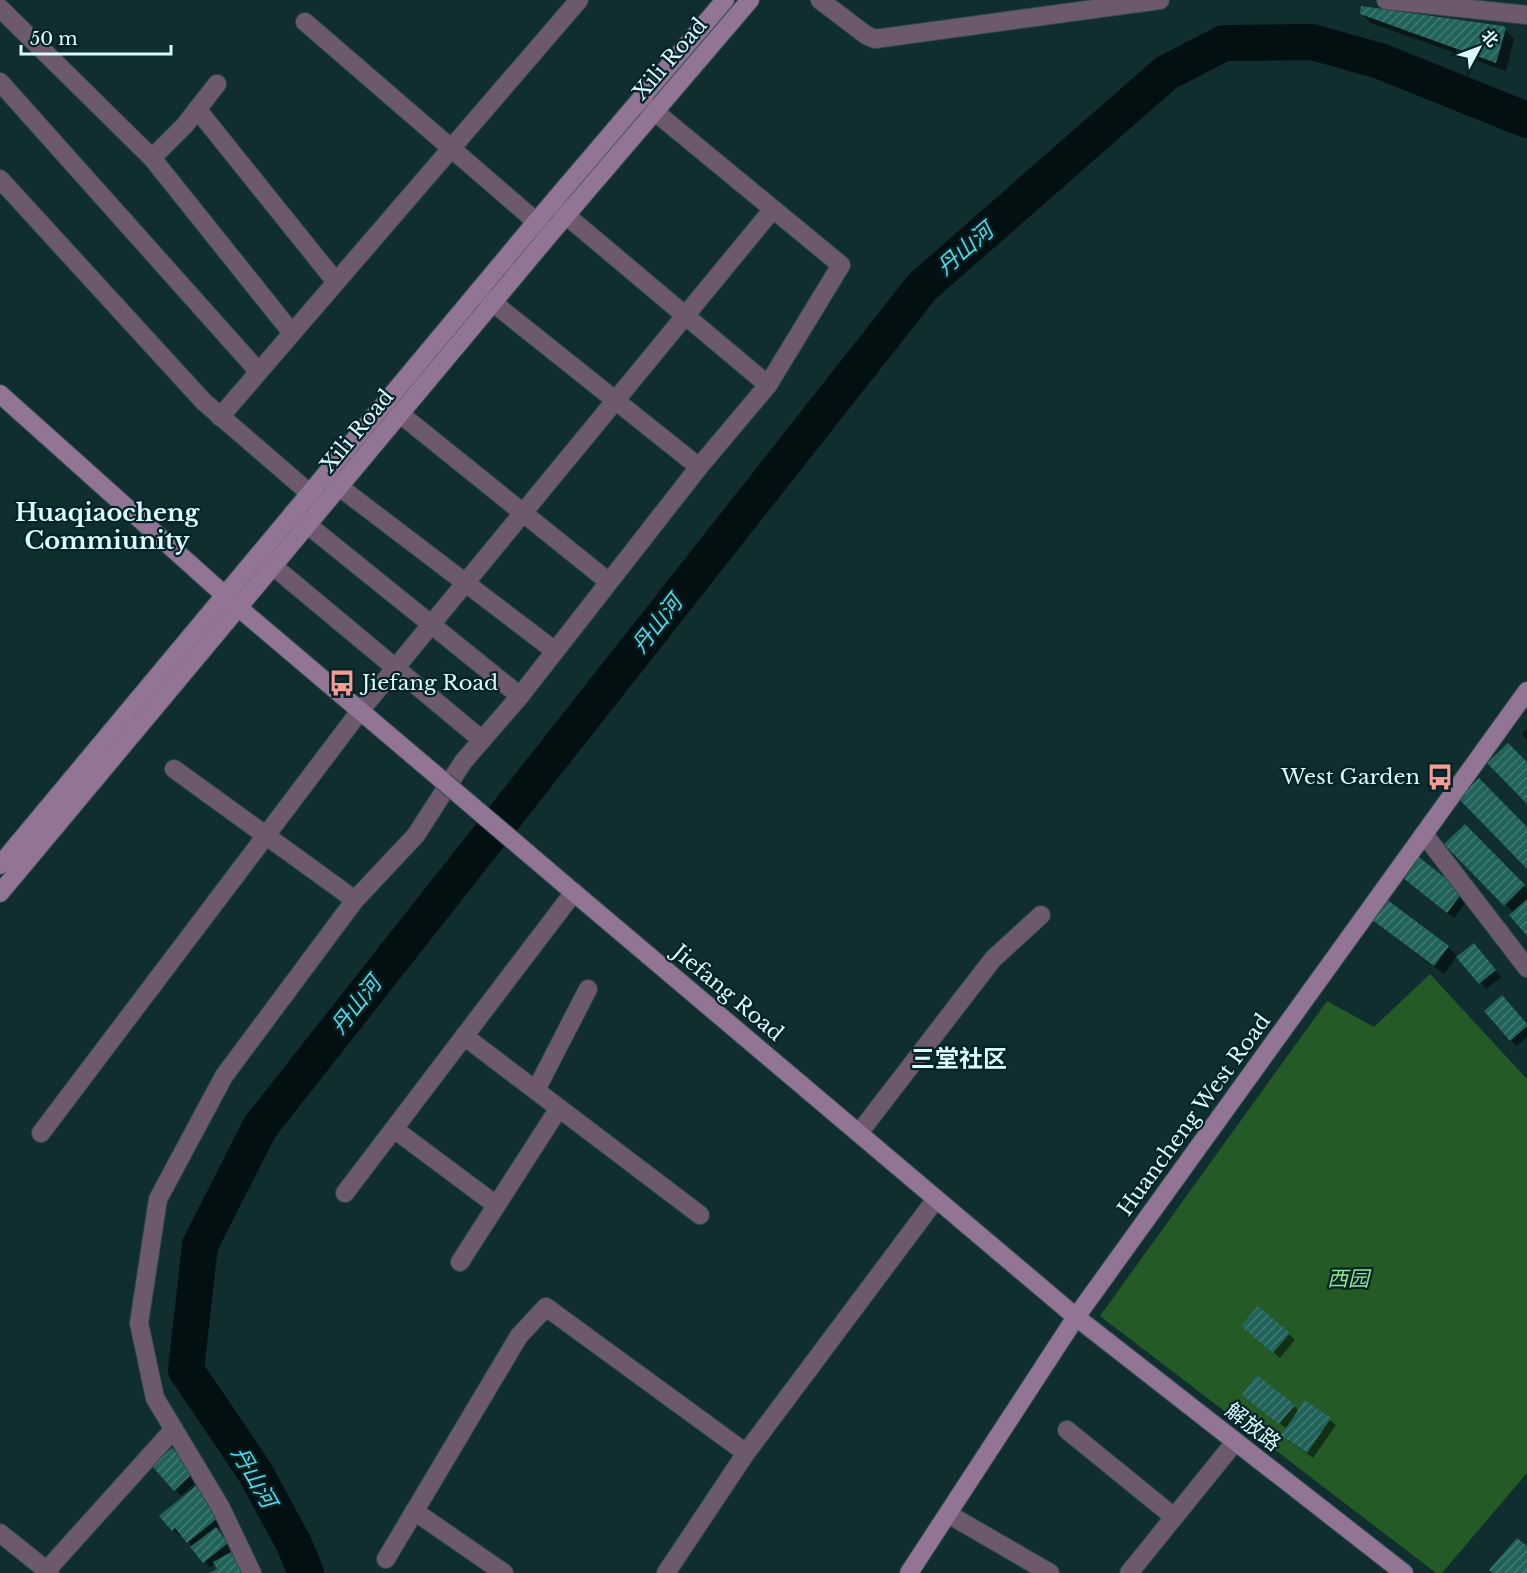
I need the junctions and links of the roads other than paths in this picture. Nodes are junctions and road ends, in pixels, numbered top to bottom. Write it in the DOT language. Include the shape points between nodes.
graph roads {
  1 [pos="579,0"];
  2 [pos="820,0"];
  3 [pos="1160,0"];
  4 [pos="1386,0"];
  5 [pos="723,1"];
  6 [pos="1110,3"];
  7 [pos="744,7"];
  8 [pos="0,8"];
  9 [pos="1522,10"];
  10 [pos="305,22"];
  11 [pos="0,82"];
  12 [pos="217,84"];
  13 [pos="648,106"];
  14 [pos="197,109"];
  15 [pos="451,148"];
  16 [pos="152,158"];
  17 [pos="0,179"];
  18 [pos="552,203"];
  19 [pos="773,209"];
  20 [pos="566,215"];
  21 [pos="536,222"];
  22 [pos="550,234"];
  23 [pos="336,282"];
  24 [pos="478,291"];
  25 [pos="493,303"];
  26 [pos="685,316"];
  27 [pos="292,333"];
  28 [pos="259,372"];
  29 [pos="768,385"];
  30 [pos="0,394"];
  31 [pos="615,401"];
  32 [pos="386,402"];
  33 [pos="400,414"];
  34 [pos="220,417"];
  35 [pos="699,467"];
  36 [pos="325,476"];
  37 [pos="340,487"];
  38 [pos="310,494"];
  39 [pos="324,506"];
  40 [pos="293,513"];
  41 [pos="523,513"];
  42 [pos="308,525"];
  43 [pos="259,554"];
  44 [pos="273,567"];
  45 [pos="609,582"];
  46 [pos="465,583"];
  47 [pos="225,596"];
  48 [pos="238,608"];
  49 [pos="432,624"];
  50 [pos="555,651"];
  51 [pos="395,668"];
  52 [pos="1527,691"];
  53 [pos="520,696"];
  54 [pos="360,711"];
  55 [pos="482,740"];
  56 [pos="174,769"];
  57 [pos="1424,834"];
  58 [pos="266,835"];
  59 [pos="0,865"];
  60 [pos="574,892"];
  61 [pos="0,893"];
  62 [pos="355,900"];
  63 [pos="1041,915"];
  64 [pos="1527,968"];
  65 [pos="588,988"];
  66 [pos="464,1036"];
  67 [pos="536,1090"];
  68 [pos="559,1108"];
  69 [pos="394,1129"];
  70 [pos="859,1133"];
  71 [pos="41,1134"];
  72 [pos="345,1193"];
  73 [pos="936,1199"];
  74 [pos="496,1205"];
  75 [pos="700,1215"];
  76 [pos="460,1262"];
  77 [pos="1076,1317"];
  78 [pos="174,1429"];
  79 [pos="1067,1430"];
  80 [pos="1235,1442"];
  81 [pos="746,1453"];
  82 [pos="414,1511"];
  83 [pos="948,1514"];
  84 [pos="1174,1517"];
  85 [pos="0,1533"];
  86 [pos="386,1559"];
  87 [pos="48,1572"];
  88 [pos="1401,1572"];
  89 [pos="252,1573"];
  90 [pos="504,1573"];
  91 [pos="666,1573"];
  92 [pos="909,1573"];
  93 [pos="1050,1573"];
  94 [pos="1129,1573"];
  1 -- 15 [label="street"];
  2 -- 6 [label="street" via="875,39"];
  3 -- 6 [label="street"];
  4 -- 9 [label="street"];
  5 -- 7 [label="street"];
  5 -- 13 [label="street, Xili Road"];
  7 -- 13 [label="street, Xili Road"];
  8 -- 16 [label="street"];
  10 -- 15 [label="street"];
  11 -- 28 [label="street"];
  12 -- 14 [label="street"];
  13 -- 18 [label="street, Xili Road"];
  13 -- 19 [label="street"];
  13 -- 20 [label="street, Xili Road"];
  14 -- 16 [label="street"];
  14 -- 23 [label="street"];
  15 -- 21 [label="street"];
  15 -- 23 [label="street"];
  16 -- 27 [label="street"];
  17 -- 34 [label="street"];
  18 -- 20 [label="street"];
  18 -- 21 [label="street, Xili Road"];
  19 -- 26 [label="street"];
  19 -- 29 [label="street" via="841,265"];
  20 -- 22 [label="street, Xili Road"];
  20 -- 26 [label="street"];
  21 -- 22 [label="street"];
  21 -- 24 [label="street, Xili Road"];
  22 -- 25 [label="street, Xili Road"];
  23 -- 27 [label="street"];
  24 -- 25 [label="street"];
  24 -- 32 [label="street, Xili Road"];
  25 -- 31 [label="street"];
  25 -- 33 [label="street, Xili Road"];
  26 -- 29 [label="street"];
  26 -- 31 [label="street"];
  27 -- 28 [label="street"];
  28 -- 34 [label="street"];
  29 -- 35 [label="street"];
  30 -- 47 [label="street, Jiefang Road"];
  31 -- 35 [label="street"];
  31 -- 41 [label="street"];
  32 -- 33 [label="street"];
  32 -- 36 [label="street, Xili Road"];
  33 -- 37 [label="street, Xili Road"];
  33 -- 41 [label="street"];
  34 -- 38 [label="street"];
  35 -- 45 [label="street"];
  36 -- 37 [label="street"];
  36 -- 38 [label="street, Xili Road"];
  37 -- 39 [label="street, Xili Road"];
  37 -- 46 [label="street"];
  38 -- 39 [label="street"];
  38 -- 40 [label="street, Xili Road"];
  39 -- 42 [label="street, Xili Road"];
  40 -- 42 [label="street"];
  40 -- 43 [label="street, Xili Road"];
  41 -- 45 [label="street"];
  41 -- 46 [label="street"];
  42 -- 44 [label="street, Xili Road"];
  42 -- 49 [label="street"];
  43 -- 44 [label="street"];
  43 -- 47 [label="street, Xili Road"];
  44 -- 48 [label="street, Xili Road"];
  44 -- 51 [label="street"];
  45 -- 50 [label="street"];
  46 -- 49 [label="street"];
  46 -- 50 [label="street"];
  47 -- 48 [label="street, Jiefang Road"];
  47 -- 59 [label="street, Xili Road"];
  48 -- 54 [label="street, Jiefang Road"];
  48 -- 61 [label="street, Xili Road"];
  49 -- 51 [label="street"];
  49 -- 53 [label="street"];
  50 -- 53 [label="street"];
  51 -- 54 [label="street"];
  51 -- 55 [label="street"];
  52 -- 57 [label="street, Huancheng West Road"];
  53 -- 55 [label="street"];
  54 -- 58 [label="street"];
  54 -- 60 [label="street, Jiefang Road, bridge"];
  55 -- 62 [label="street" via="451,779 416,835"];
  56 -- 58 [label="street"];
  57 -- 64 [label="street"];
  57 -- 77 [label="street, Huancheng West Road"];
  58 -- 62 [label="street"];
  58 -- 71 [label="street"];
  60 -- 66 [label="street"];
  60 -- 70 [label="street, Jiefang Road"];
  62 -- 78 [label="street" via="224,1076 158,1199 139,1323 155,1398"];
  63 -- 70 [label="street" via="993,959"];
  65 -- 67 [label="street"];
  66 -- 67 [label="street"];
  66 -- 69 [label="street"];
  67 -- 68 [label="street"];
  68 -- 74 [label="street"];
  68 -- 75 [label="street"];
  69 -- 72 [label="street"];
  69 -- 74 [label="street"];
  70 -- 73 [label="street, Jiefang Road"];
  73 -- 77 [label="street, Jiefang Road"];
  73 -- 81 [label="street"];
  74 -- 76 [label="street"];
  77 -- 80 [label="street, 解放路"];
  77 -- 83 [label="street, Huancheng West Road"];
  78 -- 87 [label="street"];
  78 -- 89 [label="street" via="221,1508"];
  79 -- 84 [label="street"];
  80 -- 84 [label="street"];
  80 -- 88 [label="street, 解放路"];
  81 -- 82 [label="street" via="546,1307 519,1336"];
  81 -- 91 [label="street"];
  82 -- 86 [label="street"];
  82 -- 90 [label="street"];
  83 -- 92 [label="street, Huancheng West Road"];
  83 -- 93 [label="street"];
  84 -- 94 [label="street"];
  85 -- 87 [label="street"];
}
